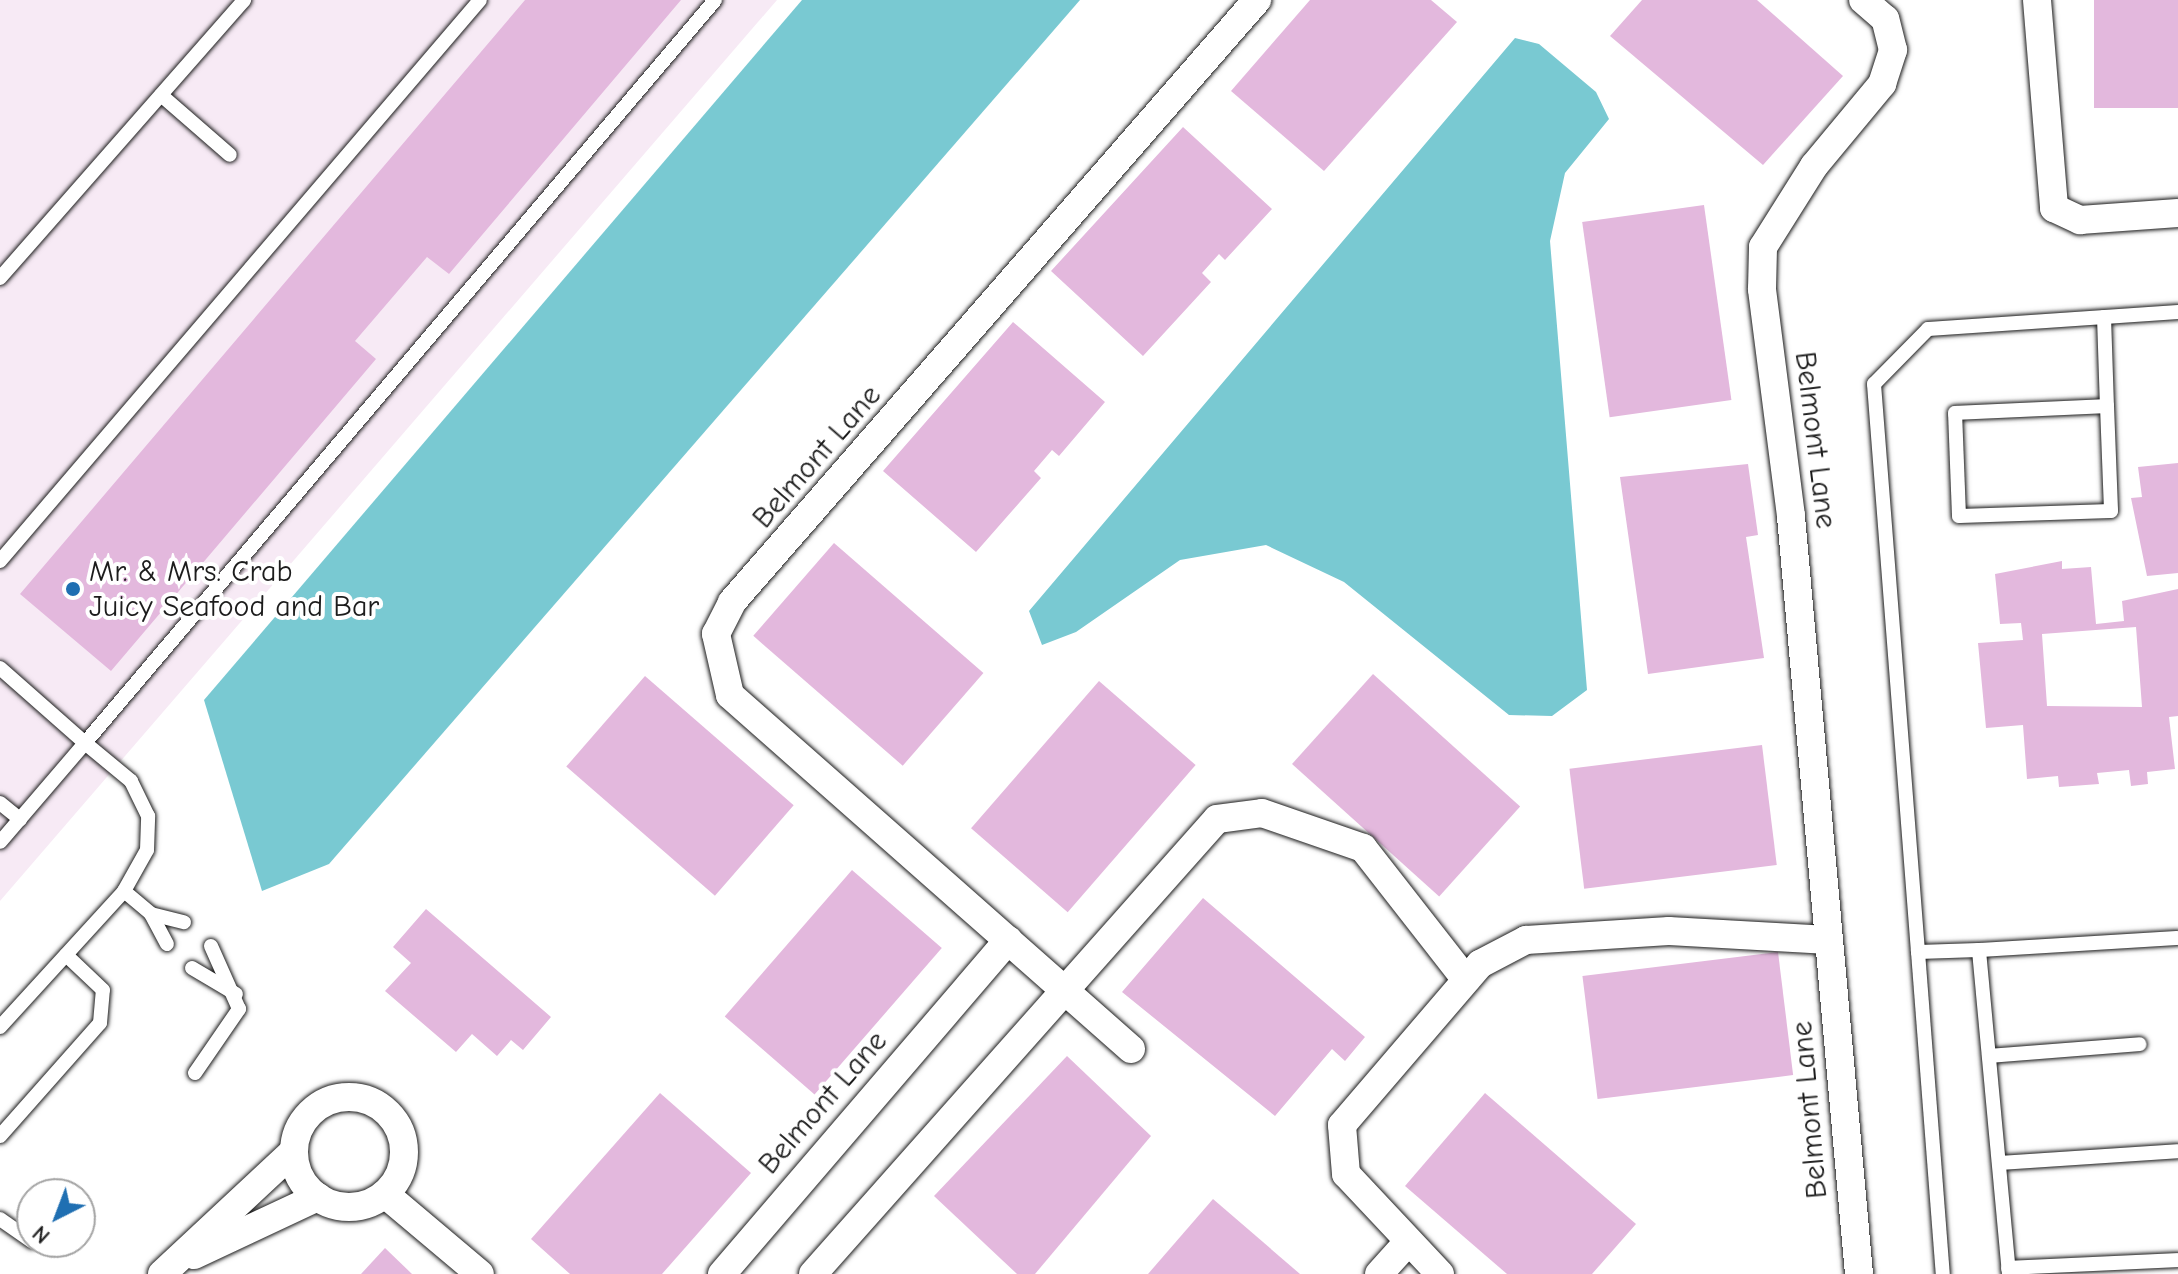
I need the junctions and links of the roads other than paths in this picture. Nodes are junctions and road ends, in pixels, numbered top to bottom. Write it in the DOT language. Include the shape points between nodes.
graph roads {
  1 [pos="244,0"];
  2 [pos="480,0"];
  3 [pos="715,0"];
  4 [pos="1257,0"];
  5 [pos="1863,0"];
  6 [pos="2037,0"];
  7 [pos="161,95"];
  8 [pos="230,155"];
  9 [pos="2178,213"];
  10 [pos="0,278"];
  11 [pos="2178,312"];
  12 [pos="2104,317"];
  13 [pos="2107,406"];
  14 [pos="0,561"];
  15 [pos="0,668"];
  16 [pos="85,743"];
  17 [pos="0,803"];
  18 [pos="20,819"];
  19 [pos="0,842"];
  20 [pos="124,891"];
  21 [pos="151,914"];
  22 [pos="184,922"];
  23 [pos="2178,938"];
  24 [pos="1008,940"];
  25 [pos="1829,940"];
  26 [pos="167,944"];
  27 [pos="211,946"];
  28 [pos="1979,950"];
  29 [pos="1918,952"];
  30 [pos="66,955"];
  31 [pos="192,968"];
  32 [pos="1466,980"];
  33 [pos="1063,989"];
  34 [pos="236,994"];
  35 [pos="0,1027"];
  36 [pos="2140,1044"];
  37 [pos="1131,1049"];
  38 [pos="1989,1056"];
  39 [pos="195,1073"];
  40 [pos="0,1136"];
  41 [pos="294,1151"];
  42 [pos="2178,1151"];
  43 [pos="1999,1163"];
  44 [pos="385,1194"];
  45 [pos="318,1197"];
  46 [pos="1406,1244"];
  47 [pos="2178,1260"];
  48 [pos="165,1271"];
  49 [pos="2008,1271"];
  50 [pos="480,1274"];
  51 [pos="722,1274"];
  52 [pos="813,1274"];
  53 [pos="1379,1274"];
  54 [pos="1440,1274"];
  55 [pos="1859,1274"];
  56 [pos="1943,1274"];
  1 -- 7 [label="lane"];
  2 -- 14 [label="lane"];
  3 -- 16 [label="lane"];
  4 -- 24 [label="street, Belmont Lane" via="732,602 716,634 730,695"];
  5 -- 25 [label="street, Belmont Lane" via="1885,19 1893,50 1882,84 1814,166 1763,247"];
  6 -- 9 [label="street" via="2054,208 2080,220"];
  7 -- 8 [label="lane"];
  7 -- 10 [label="lane"];
  11 -- 12 [label="lane"];
  12 -- 13 [label="lane"];
  12 -- 29 [label="lane" via="1928,329 1874,384"];
  13 -- 13 [label="lane" via="2111,511 1959,516 1955,413"];
  15 -- 16 [label="lane"];
  16 -- 18 [label="lane"];
  16 -- 20 [label="lane" via="131,781 148,816 147,850"];
  17 -- 18 [label="lane"];
  18 -- 19 [label="lane"];
  20 -- 21 [label="lane"];
  20 -- 30 [label="lane"];
  21 -- 22 [label="lane"];
  21 -- 26 [label="lane"];
  23 -- 28 [label="lane"];
  24 -- 33 [label="street, Belmont Lane"];
  24 -- 51 [label="street, Belmont Lane"];
  25 -- 32 [label="street" via="1669,931 1526,940"];
  25 -- 55 [label="street, Belmont Lane"];
  27 -- 34 [label="lane"];
  28 -- 29 [label="lane"];
  28 -- 38 [label="lane"];
  29 -- 56 [label="lane"];
  30 -- 35 [label="lane"];
  30 -- 40 [label="lane" via="103,990 100,1023"];
  31 -- 34 [label="lane"];
  32 -- 33 [label="street" via="1363,848 1262,813 1217,819"];
  32 -- 46 [label="street" via="1342,1125 1346,1174"];
  33 -- 37 [label="street, Belmont Lane"];
  33 -- 52 [label="street"];
  34 -- 39 [label="lane" via="236,1021"];
  36 -- 38 [label="lane"];
  38 -- 43 [label="lane"];
  41 -- 44 [label="street" via="297,1133 320,1105 336,1098 373,1102 399,1127 404,1144 403,1163"];
  41 -- 45 [label="street" via="301,1176"];
  41 -- 48 [label="street"];
  42 -- 43 [label="lane"];
  43 -- 49 [label="lane"];
  44 -- 45 [label="street" via="352,1207"];
  44 -- 50 [label="street"];
  45 -- 48 [label="street"];
  46 -- 53 [label="street"];
  46 -- 54 [label="street"];
  47 -- 49 [label="lane"];
}
